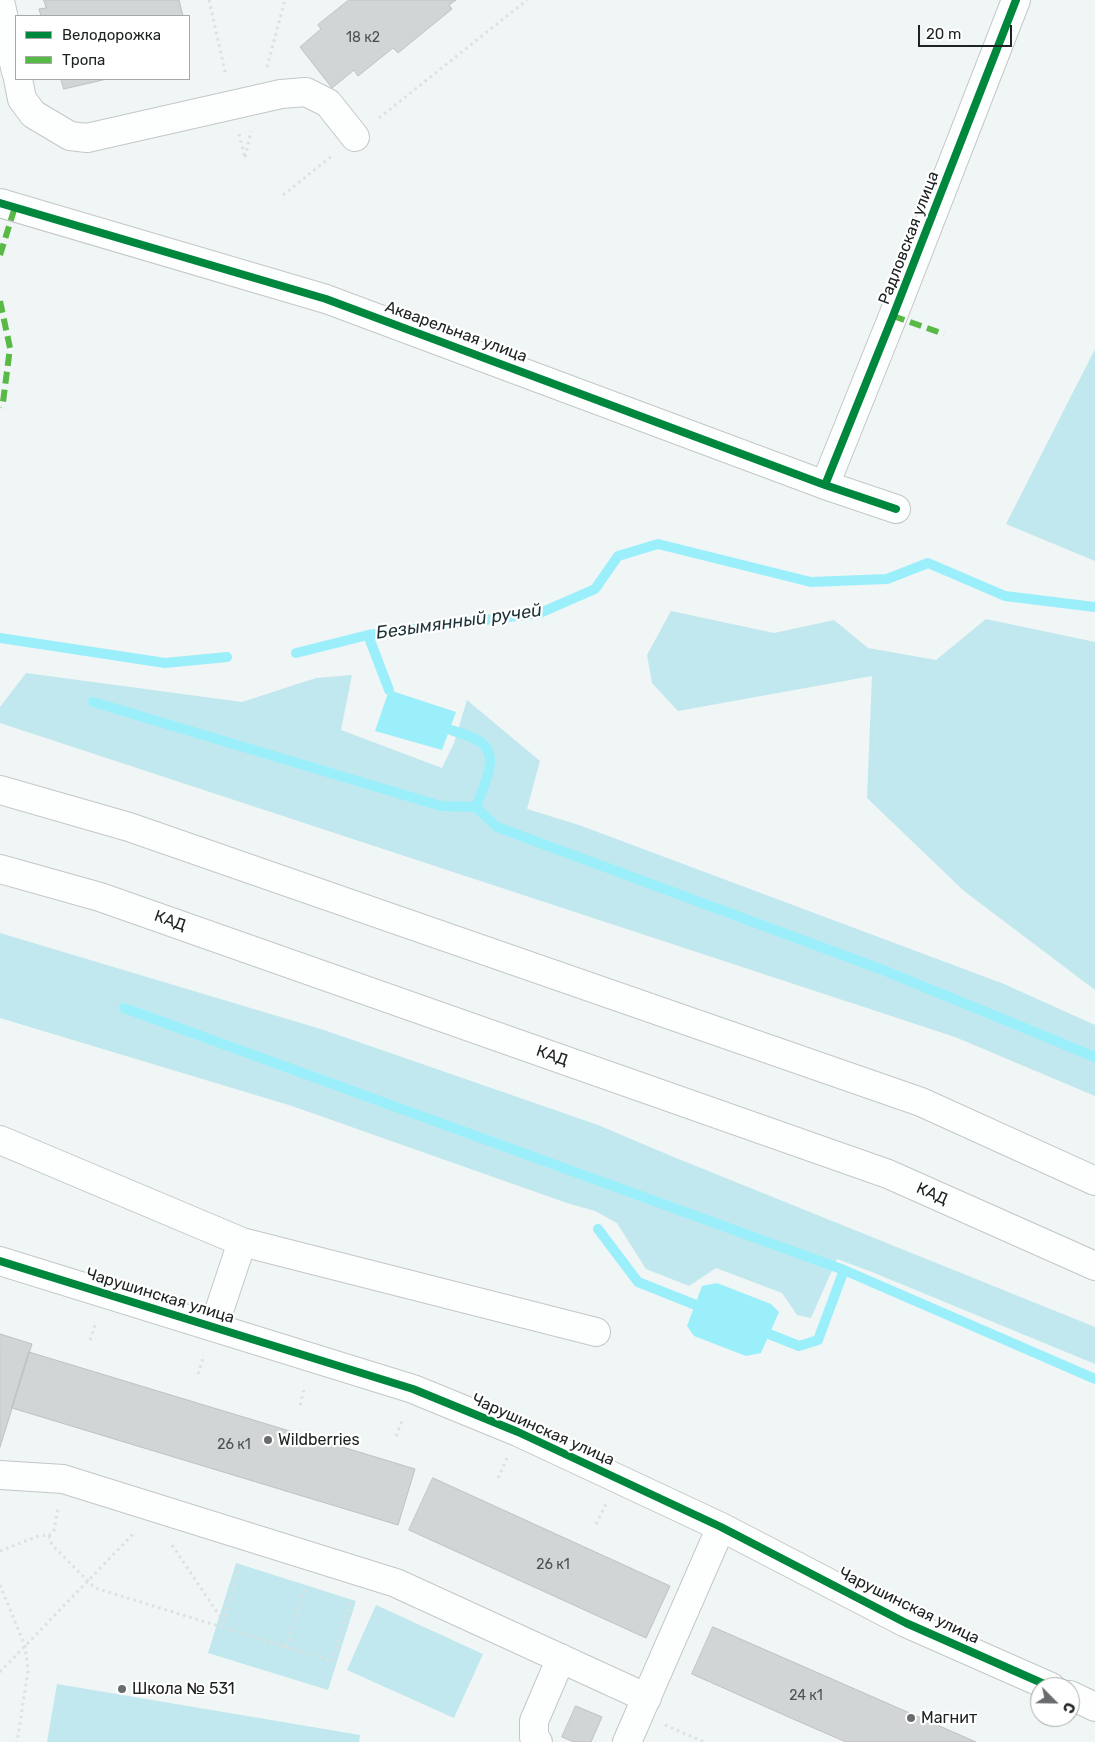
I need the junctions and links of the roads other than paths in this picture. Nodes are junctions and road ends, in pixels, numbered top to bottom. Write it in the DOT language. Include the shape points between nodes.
graph roads {
  1 [pos="1016,0"];
  2 [pos="0,1"];
  3 [pos="15,68"];
  4 [pos="18,80"];
  5 [pos="355,137"];
  6 [pos="0,203"];
  7 [pos="825,485"];
  8 [pos="896,509"];
  9 [pos="0,790"];
  10 [pos="0,869"];
  11 [pos="0,1140"];
  12 [pos="1095,1181"];
  13 [pos="242,1242"];
  14 [pos="0,1261"];
  15 [pos="1095,1266"];
  16 [pos="214,1326"];
  17 [pos="596,1332"];
  18 [pos="0,1475"];
  19 [pos="721,1527"];
  20 [pos="561,1658"];
  21 [pos="1030,1678"];
  22 [pos="1080,1699"];
  23 [pos="643,1706"];
  24 [pos="1095,1706"];
  25 [pos="538,1742"];
  26 [pos="627,1742"];
  1 -- 7 [label="main road, Радловская улица"];
  2 -- 3 [label="main road"];
  4 -- 5 [label="main road" via="22,99 33,114 70,136 87,138 281,94 306,92 328,103"];
  6 -- 7 [label="main road, Акварельная улица" via="326,299"];
  7 -- 8 [label="main road, Акварельная улица"];
  9 -- 12 [label="main road" via="129,827 922,1102"];
  10 -- 15 [label="main road, КАД" via="100,897 888,1174"];
  11 -- 13 [label="main road"];
  13 -- 16 [label="main road"];
  13 -- 17 [label="main road"];
  14 -- 16 [label="main road, Чарушинская улица"];
  16 -- 19 [label="main road, Чарушинская улица" via="413,1389 518,1432"];
  18 -- 20 [label="main road" via="62,1479 153,1511 396,1583"];
  19 -- 21 [label="main road, Чарушинская улица" via="906,1623"];
  19 -- 23 [label="main road"];
  20 -- 23 [label="main road"];
  20 -- 25 [label="main road" via="534,1722 534,1736"];
  22 -- 24 [label="main road"];
  23 -- 26 [label="main road"];
}
